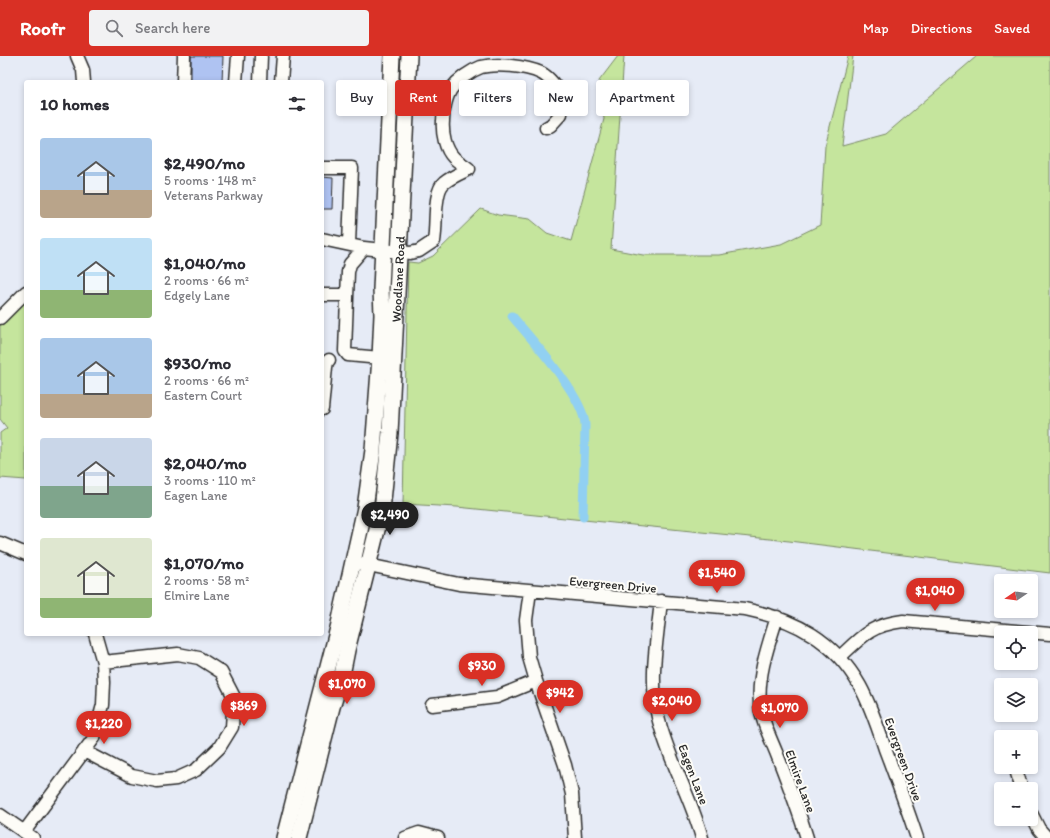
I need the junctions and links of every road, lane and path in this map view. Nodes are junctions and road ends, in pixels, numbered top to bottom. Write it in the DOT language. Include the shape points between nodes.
graph roads {
  1 [pos="77,56"];
  2 [pos="184,56"];
  3 [pos="238,56"];
  4 [pos="261,56"];
  5 [pos="283,56"];
  6 [pos="392,56"];
  7 [pos="409,56"];
  8 [pos="84,80"];
  9 [pos="183,80"];
  10 [pos="236,80"];
  11 [pos="260,80"];
  12 [pos="281,80"];
  13 [pos="546,128"];
  14 [pos="324,168"];
  15 [pos="324,239"];
  16 [pos="349,244"];
  17 [pos="364,248"];
  18 [pos="384,250"];
  19 [pos="400,251"];
  20 [pos="24,294"];
  21 [pos="347,294"];
  22 [pos="324,295"];
  23 [pos="0,318"];
  24 [pos="348,355"];
  25 [pos="380,358"];
  26 [pos="326,360"];
  27 [pos="324,388"];
  28 [pos="0,543"];
  29 [pos="24,553"];
  30 [pos="361,563"];
  31 [pos="530,591"];
  32 [pos="661,602"];
  33 [pos="777,617"];
  34 [pos="1050,634"];
  35 [pos="96,636"];
  36 [pos="840,657"];
  37 [pos="103,662"];
  38 [pos="536,681"];
  39 [pos="432,705"];
  40 [pos="84,751"];
  41 [pos="0,815"];
  42 [pos="1038,826"];
  43 [pos="28,835"];
  44 [pos="284,838"];
  45 [pos="299,838"];
  46 [pos="405,838"];
  47 [pos="438,838"];
  48 [pos="575,838"];
  49 [pos="702,838"];
  50 [pos="807,838"];
  51 [pos="917,838"];
  52 [pos="1047,838"];
  1 -- 8 [label="street"];
  2 -- 9 [label="street"];
  3 -- 10 [label="street"];
  4 -- 11 [label="street"];
  5 -- 12 [label="street"];
  6 -- 18 [label="main road, Woodlane Road"];
  7 -- 19 [label="main road, Woodlane Road"];
  13 -- 19 [label="street" via="561,114 561,98 555,85 542,73 525,68 494,65 469,73 451,89 443,113 443,128 450,152 469,169 444,183 438,192 434,241 419,251"];
  14 -- 16 [label="street" via="352,168"];
  15 -- 16 [label="street"];
  16 -- 17 [label="street"];
  17 -- 18 [label="street"];
  17 -- 21 [label="street" via="350,264"];
  18 -- 19 [label="street"];
  18 -- 25 [label="main road, Woodlane Road"];
  19 -- 30 [label="main road, Woodlane Road" via="383,501 376,537"];
  20 -- 23 [label="street"];
  21 -- 22 [label="street"];
  21 -- 24 [label="street" via="345,351"];
  24 -- 25 [label="street"];
  24 -- 26 [label="street"];
  25 -- 30 [label="main road, Woodlane Road"];
  26 -- 27 [label="street"];
  28 -- 29 [label="street"];
  30 -- 31 [label="street, Evergreen Drive" via="459,584"];
  30 -- 44 [label="main road"];
  30 -- 45 [label="main road" via="342,680 332,707"];
  31 -- 32 [label="street, Evergreen Drive"];
  31 -- 38 [label="street" via="526,620 527,637 529,657"];
  32 -- 33 [label="street, Evergreen Drive" via="745,609"];
  32 -- 49 [label="street, Eagen Lane" via="655,651 656,703 662,730"];
  33 -- 36 [label="street, Evergreen Drive" via="805,629"];
  33 -- 50 [label="street, Elmire Lane" via="764,664 759,691 760,704"];
  34 -- 36 [label="street" via="903,621 870,631"];
  35 -- 37 [label="street"];
  36 -- 51 [label="street, Evergreen Drive" via="855,677 868,702"];
  37 -- 40 [label="street" via="103,705 94,738"];
  37 -- 40 [label="street" via="178,654 199,658 221,672 234,697 232,727 219,748 196,770 176,779 157,781 132,776"];
  38 -- 39 [label="street" via="497,697"];
  38 -- 48 [label="street" via="565,765 572,794"];
  40 -- 43 [label="street"];
  41 -- 43 [label="street"];
  42 -- 52 [label="street"];
  46 -- 47 [label="street" via="419,833"];
}
